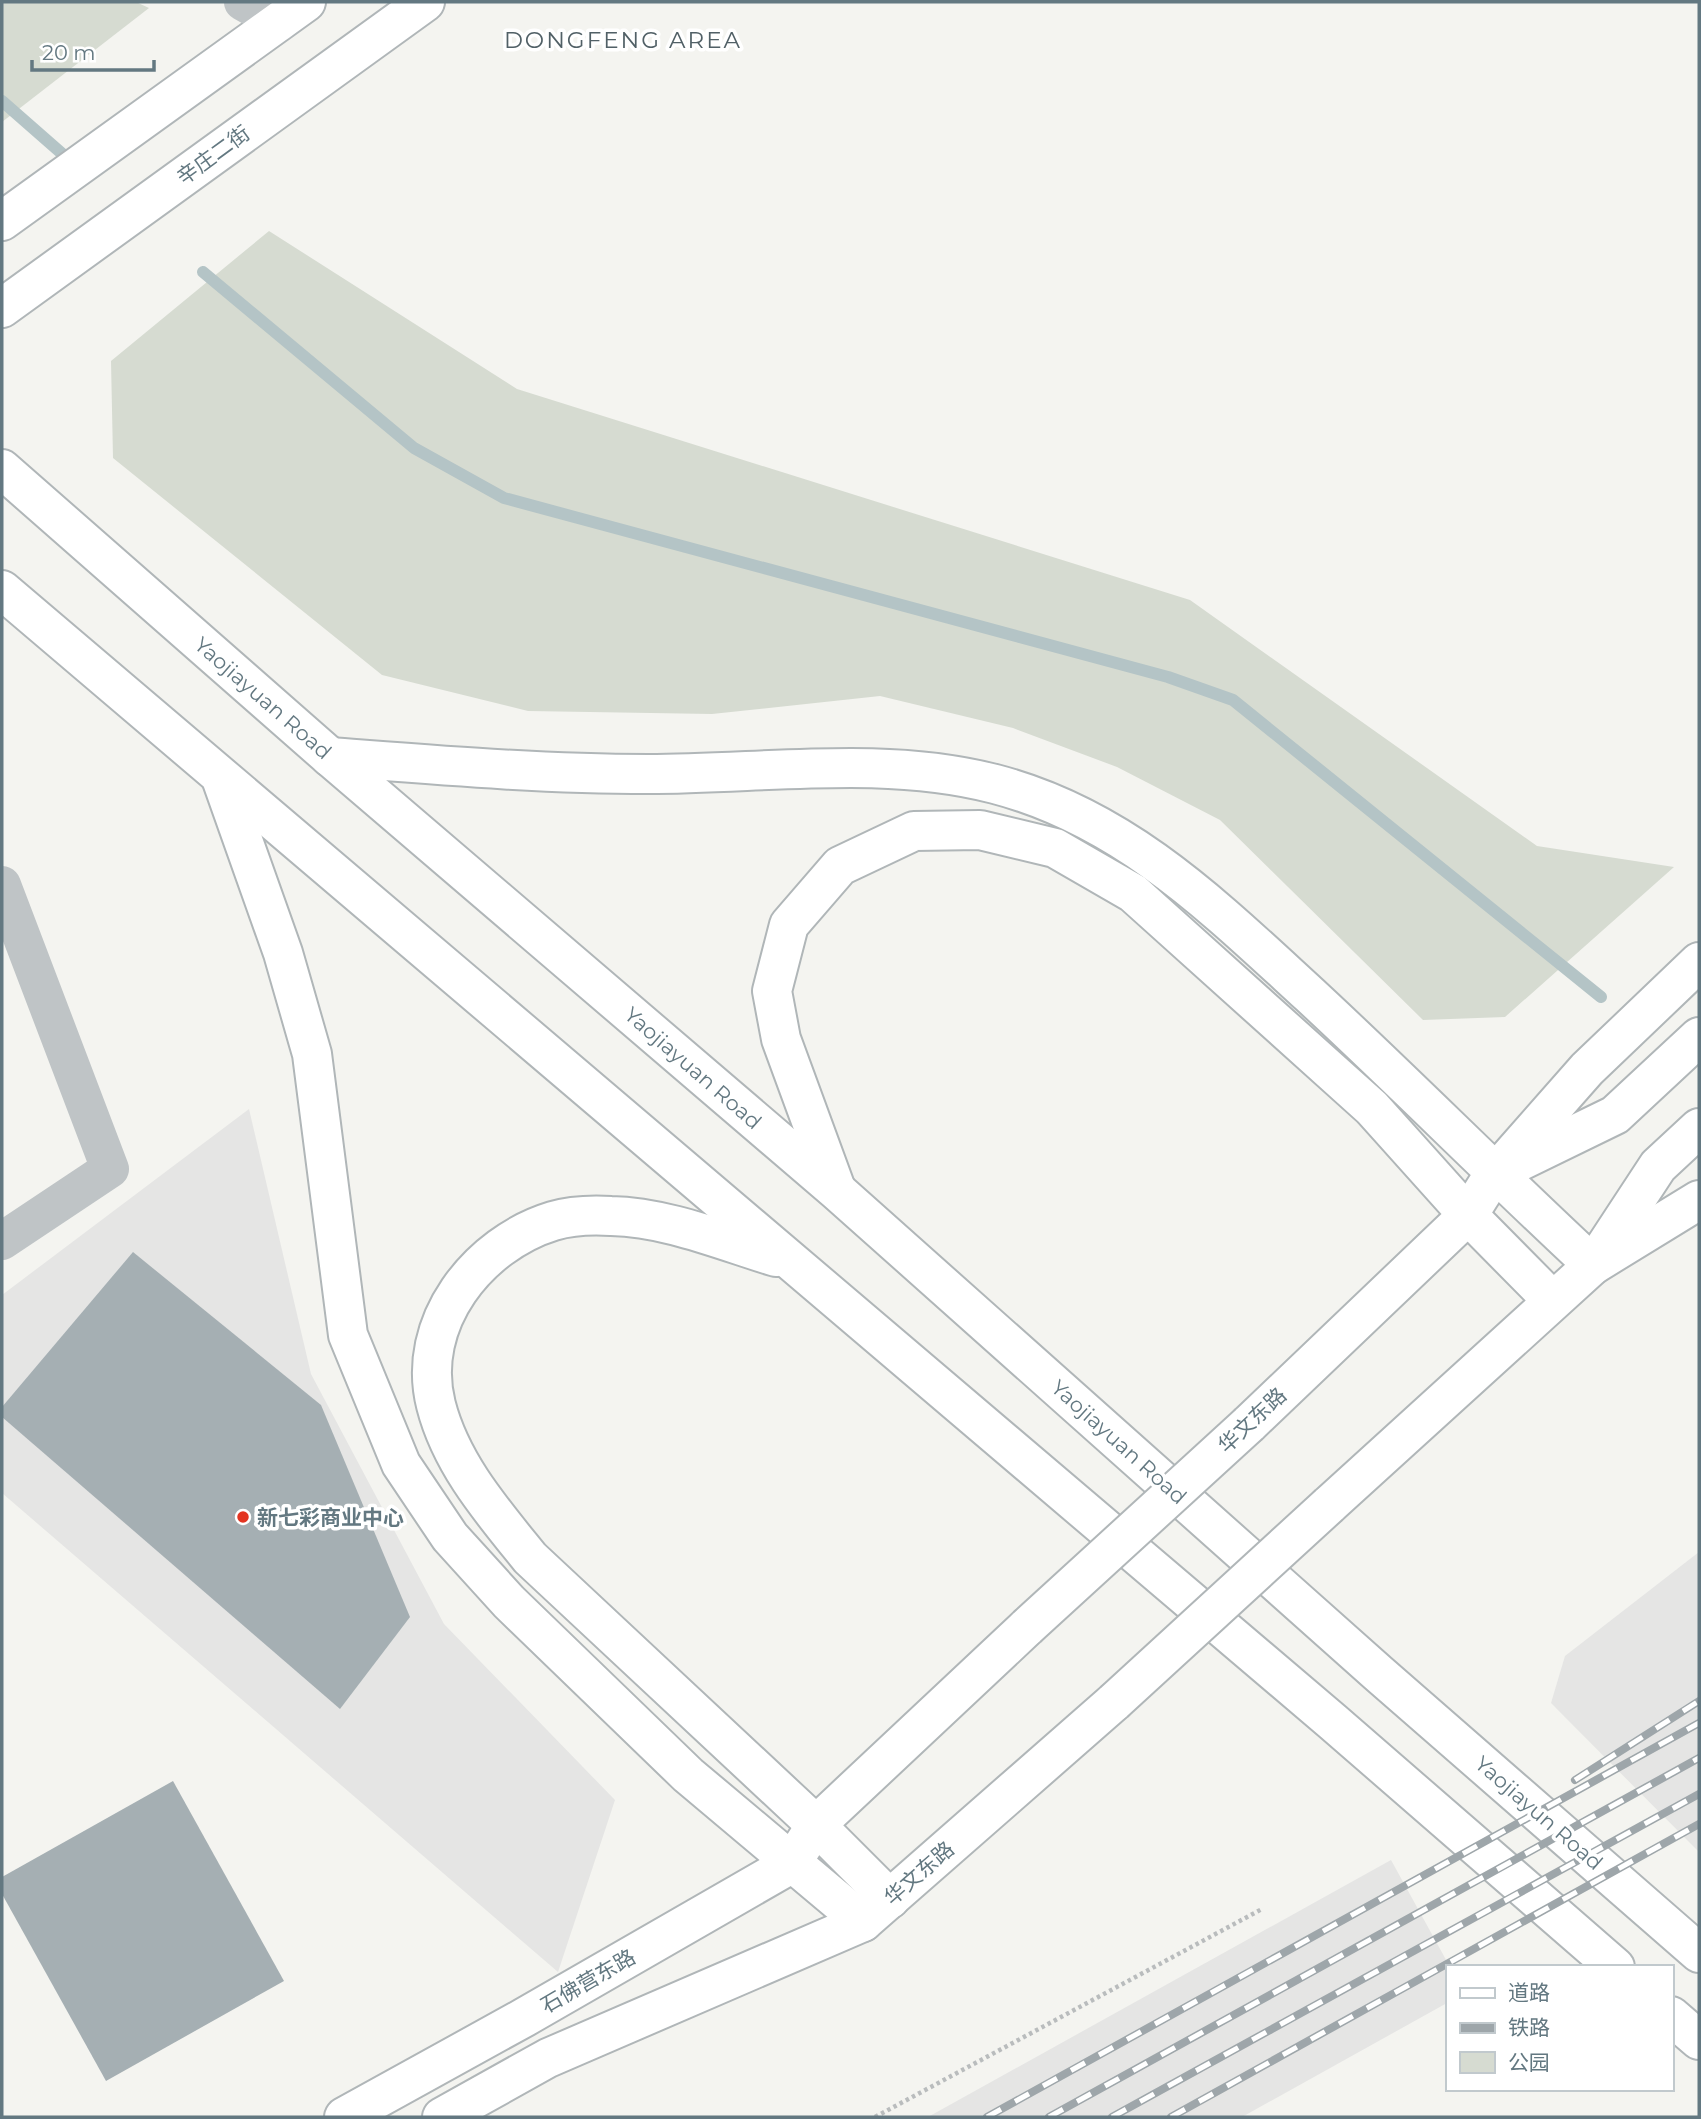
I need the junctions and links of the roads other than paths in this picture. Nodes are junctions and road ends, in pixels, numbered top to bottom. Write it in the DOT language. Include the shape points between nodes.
graph roads {
  1 [pos="243,2"];
  2 [pos="425,2"];
  3 [pos="293,12"];
  4 [pos="2,221"];
  5 [pos="2,308"];
  6 [pos="2,469"];
  7 [pos="2,590"];
  8 [pos="330,757"];
  9 [pos="222,780"];
  10 [pos="2,885"];
  11 [pos="1699,962"];
  12 [pos="1699,1037"];
  13 [pos="1699,1128"];
  14 [pos="1494,1174"];
  15 [pos="837,1191"];
  16 [pos="1699,1200"];
  17 [pos="1468,1215"];
  18 [pos="2,1241"];
  19 [pos="790,1262"];
  20 [pos="1593,1265"];
  21 [pos="1552,1300"];
  22 [pos="816,1825"];
  23 [pos="791,1864"];
  24 [pos="876,1911"];
  25 [pos="1699,1953"];
  26 [pos="1613,1965"];
  27 [pos="1673,2018"];
  28 [pos="1699,2040"];
  29 [pos="344,2117"];
  30 [pos="442,2117"];
  1 -- 3 [label="lane"];
  2 -- 5 [label="main road, 辛庄二街"];
  3 -- 4 [label="main road"];
  6 -- 8 [label="main road, Yaojiayuan Road"];
  7 -- 9 [label="main road"];
  8 -- 14 [label="main road" via="487,769 648,774 894,768 995,784 1074,813 1131,842 1206,900 1423,1099"];
  8 -- 15 [label="main road, Yaojiayuan Road"];
  9 -- 19 [label="main road"];
  9 -- 23 [label="main road" via="283,953 312,1054 348,1335 401,1464 450,1538 509,1602 688,1775"];
  10 -- 18 [label="lane" via="110,1169"];
  11 -- 14 [label="main road, 华文东路" via="1587,1069"];
  12 -- 14 [label="main road" via="1615,1115"];
  13 -- 20 [label="main road, 华文东路" via="1658,1166"];
  14 -- 17 [label="main road, 华文东路"];
  14 -- 20 [label="main road"];
  15 -- 17 [label="main road" via="781,1039 772,991 789,925 840,866 914,831 980,830 1055,848 1133,893 1372,1108"];
  15 -- 25 [label="main road, Yaojiayun Road"];
  16 -- 20 [label="main road"];
  17 -- 21 [label="main road"];
  17 -- 22 [label="main road, 华文东路, bridge"];
  19 -- 22 [label="main road" via="647,1218 555,1221 520,1235 480,1263 450,1304 433,1349 435,1403 455,1455 489,1508 530,1558"];
  19 -- 26 [label="main road"];
  20 -- 21 [label="main road, 华文东路"];
  21 -- 24 [label="main road, 华文东路, bridge" via="1114,1702"];
  22 -- 23 [label="main road, 石佛营东路"];
  22 -- 24 [label="main road"];
  23 -- 24 [label="main road"];
  23 -- 29 [label="main road, 石佛营东路"];
  24 -- 30 [label="main road" via="548,2058"];
  27 -- 28 [label="main road"];
}
